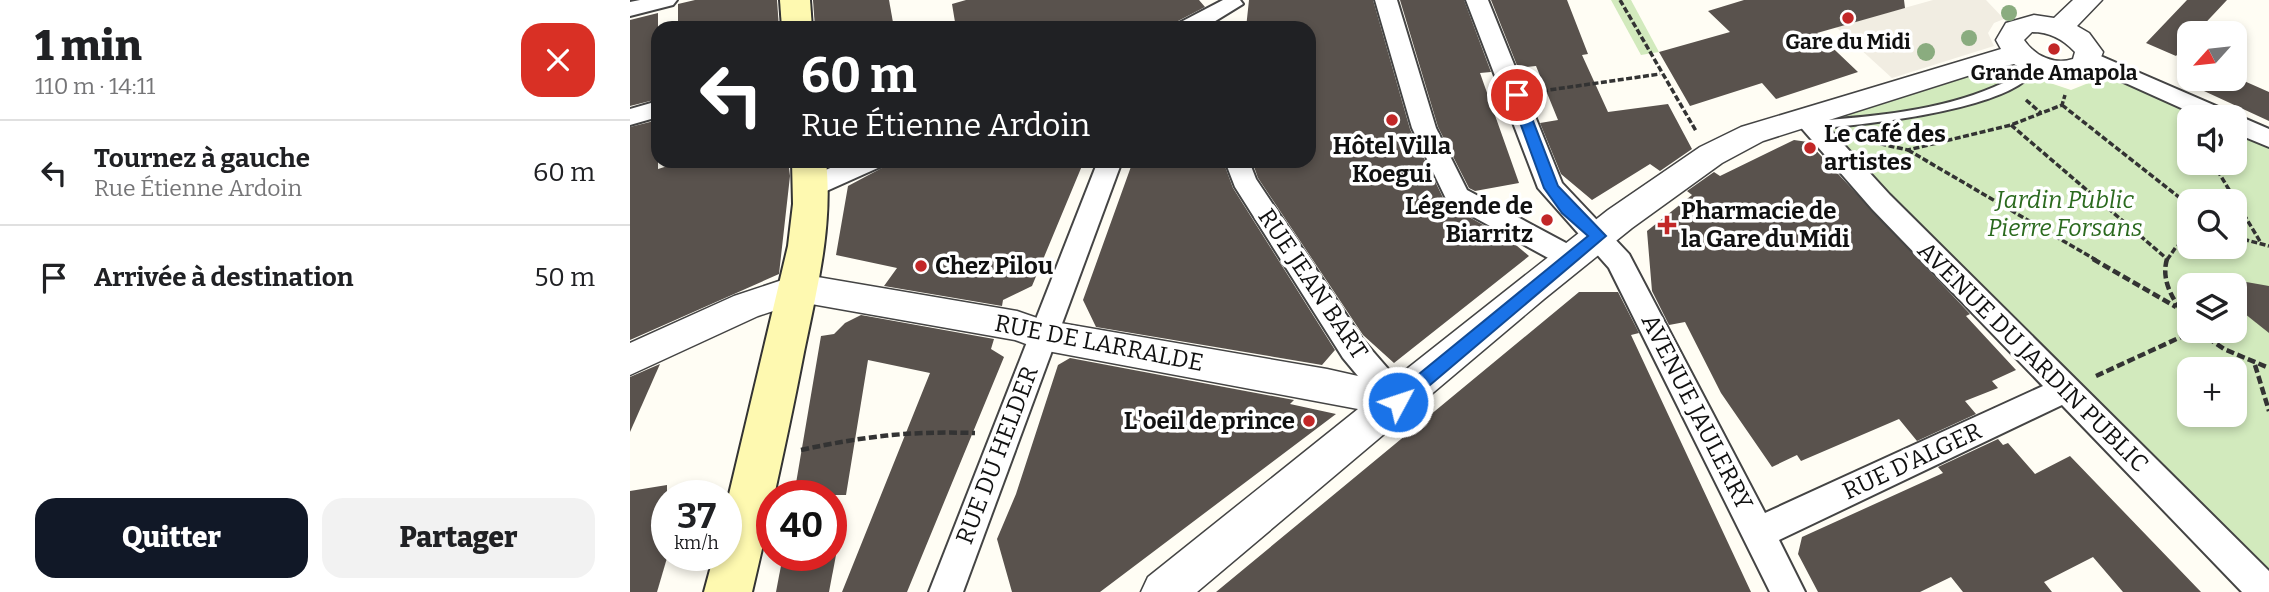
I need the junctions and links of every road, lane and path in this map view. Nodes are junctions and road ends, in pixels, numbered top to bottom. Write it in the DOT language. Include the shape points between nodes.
graph roads {
  1 [pos="666,0"];
  2 [pos="795,0"];
  3 [pos="1386,0"];
  4 [pos="1477,0"];
  5 [pos="1620,0"];
  6 [pos="2089,0"];
  7 [pos="1232,2"];
  8 [pos="630,9"];
  9 [pos="796,21"];
  10 [pos="1199,21"];
  11 [pos="1232,21"];
  12 [pos="2059,28"];
  13 [pos="2089,58"];
  14 [pos="2027,59"];
  15 [pos="1660,74"];
  16 [pos="1517,95"];
  17 [pos="2064,95"];
  18 [pos="2062,105"];
  19 [pos="2195,105"];
  20 [pos="651,111"];
  21 [pos="630,117"];
  22 [pos="1811,124"];
  23 [pos="2011,125"];
  24 [pos="2247,129"];
  25 [pos="2269,139"];
  26 [pos="1908,150"];
  27 [pos="1711,155"];
  28 [pos="836,168"];
  29 [pos="1107,168"];
  30 [pos="1239,168"];
  31 [pos="811,173"];
  32 [pos="2220,175"];
  33 [pos="2177,196"];
  34 [pos="1598,236"];
  35 [pos="2247,240"];
  36 [pos="2261,243"];
  37 [pos="2177,245"];
  38 [pos="2269,246"];
  39 [pos="1571,258"];
  40 [pos="2166,258"];
  41 [pos="800,288"];
  42 [pos="2176,306"];
  43 [pos="1042,335"];
  44 [pos="2177,339"];
  45 [pos="2215,343"];
  46 [pos="630,360"];
  47 [pos="2254,364"];
  48 [pos="2269,368"];
  49 [pos="1326,385"];
  50 [pos="2066,389"];
  51 [pos="1398,402"];
  52 [pos="2269,411"];
  53 [pos="1004,434"];
  54 [pos="1338,450"];
  55 [pos="762,458"];
  56 [pos="1758,533"];
  57 [pos="728,592"];
  58 [pos="946,592"];
  59 [pos="1163,592"];
  60 [pos="1788,592"];
  61 [pos="2266,592"];
  1 -- 8 [label="street"];
  2 -- 9 [label="main road"];
  3 -- 39 [label="street" via="1424,128 1457,196"];
  4 -- 16 [label="street, AVENUE JAULERRY"];
  5 -- 15 [label="path"];
  6 -- 12 [label="street"];
  7 -- 10 [label="street"];
  7 -- 11 [label="street"];
  12 -- 13 [label="street" via="2085,45"];
  12 -- 14 [label="street" via="2034,23 2016,28 2010,40"];
  13 -- 14 [label="street" via="2070,70"];
  13 -- 19 [label="street"];
  14 -- 22 [label="street" via="1974,64"];
  15 -- 16 [label="path"];
  15 -- 27 [label="path"];
  16 -- 34 [label="street, AVENUE JAULERRY" via="1551,188"];
  17 -- 18 [label="path"];
  18 -- 23 [label="path"];
  18 -- 33 [label="path"];
  20 -- 21 [label="street"];
  22 -- 26 [label="path"];
  22 -- 27 [label="street" via="1752,134"];
  22 -- 50 [label="street, AVENUE DU JARDIN PUBLIC" via="1881,202"];
  23 -- 26 [label="path"];
  23 -- 40 [label="path"];
  24 -- 25 [label="street"];
  26 -- 42 [label="path"];
  27 -- 34 [label="street"];
  28 -- 31 [label="street"];
  29 -- 43 [label="street, RUE DU HELDER"];
  30 -- 51 [label="street, RUE JEAN BART" via="1353,349"];
  31 -- 41 [label="main road"];
  32 -- 36 [label="path"];
  34 -- 39 [label="street"];
  34 -- 56 [label="street, AVENUE JAULERRY" via="1619,261 1644,307"];
  35 -- 36 [label="path"];
  36 -- 38 [label="path"];
  37 -- 40 [label="path"];
  39 -- 51 [label="street"];
  40 -- 42 [label="path" via="2167,289"];
  41 -- 43 [label="street, RUE DE LARRALDE" via="1017,326"];
  41 -- 46 [label="street" via="746,306"];
  41 -- 55 [label="main road"];
  43 -- 49 [label="street, RUE DE LARRALDE"];
  43 -- 53 [label="street, RUE DU HELDER"];
  44 -- 50 [label="path"];
  45 -- 47 [label="path"];
  47 -- 48 [label="path"];
  47 -- 52 [label="path"];
  49 -- 51 [label="street, RUE DE LARRALDE"];
  49 -- 54 [label="street" via="1345,417 1347,429"];
  50 -- 56 [label="street, RUE D'ALGER"];
  50 -- 61 [label="street, AVENUE DU JARDIN PUBLIC"];
  51 -- 54 [label="street"];
  53 -- 55 [label="path" via="891,433"];
  53 -- 58 [label="street, RUE DU HELDER"];
  54 -- 59 [label="street"];
  55 -- 57 [label="main road"];
  56 -- 60 [label="street, AVENUE JAULERRY"];
}
